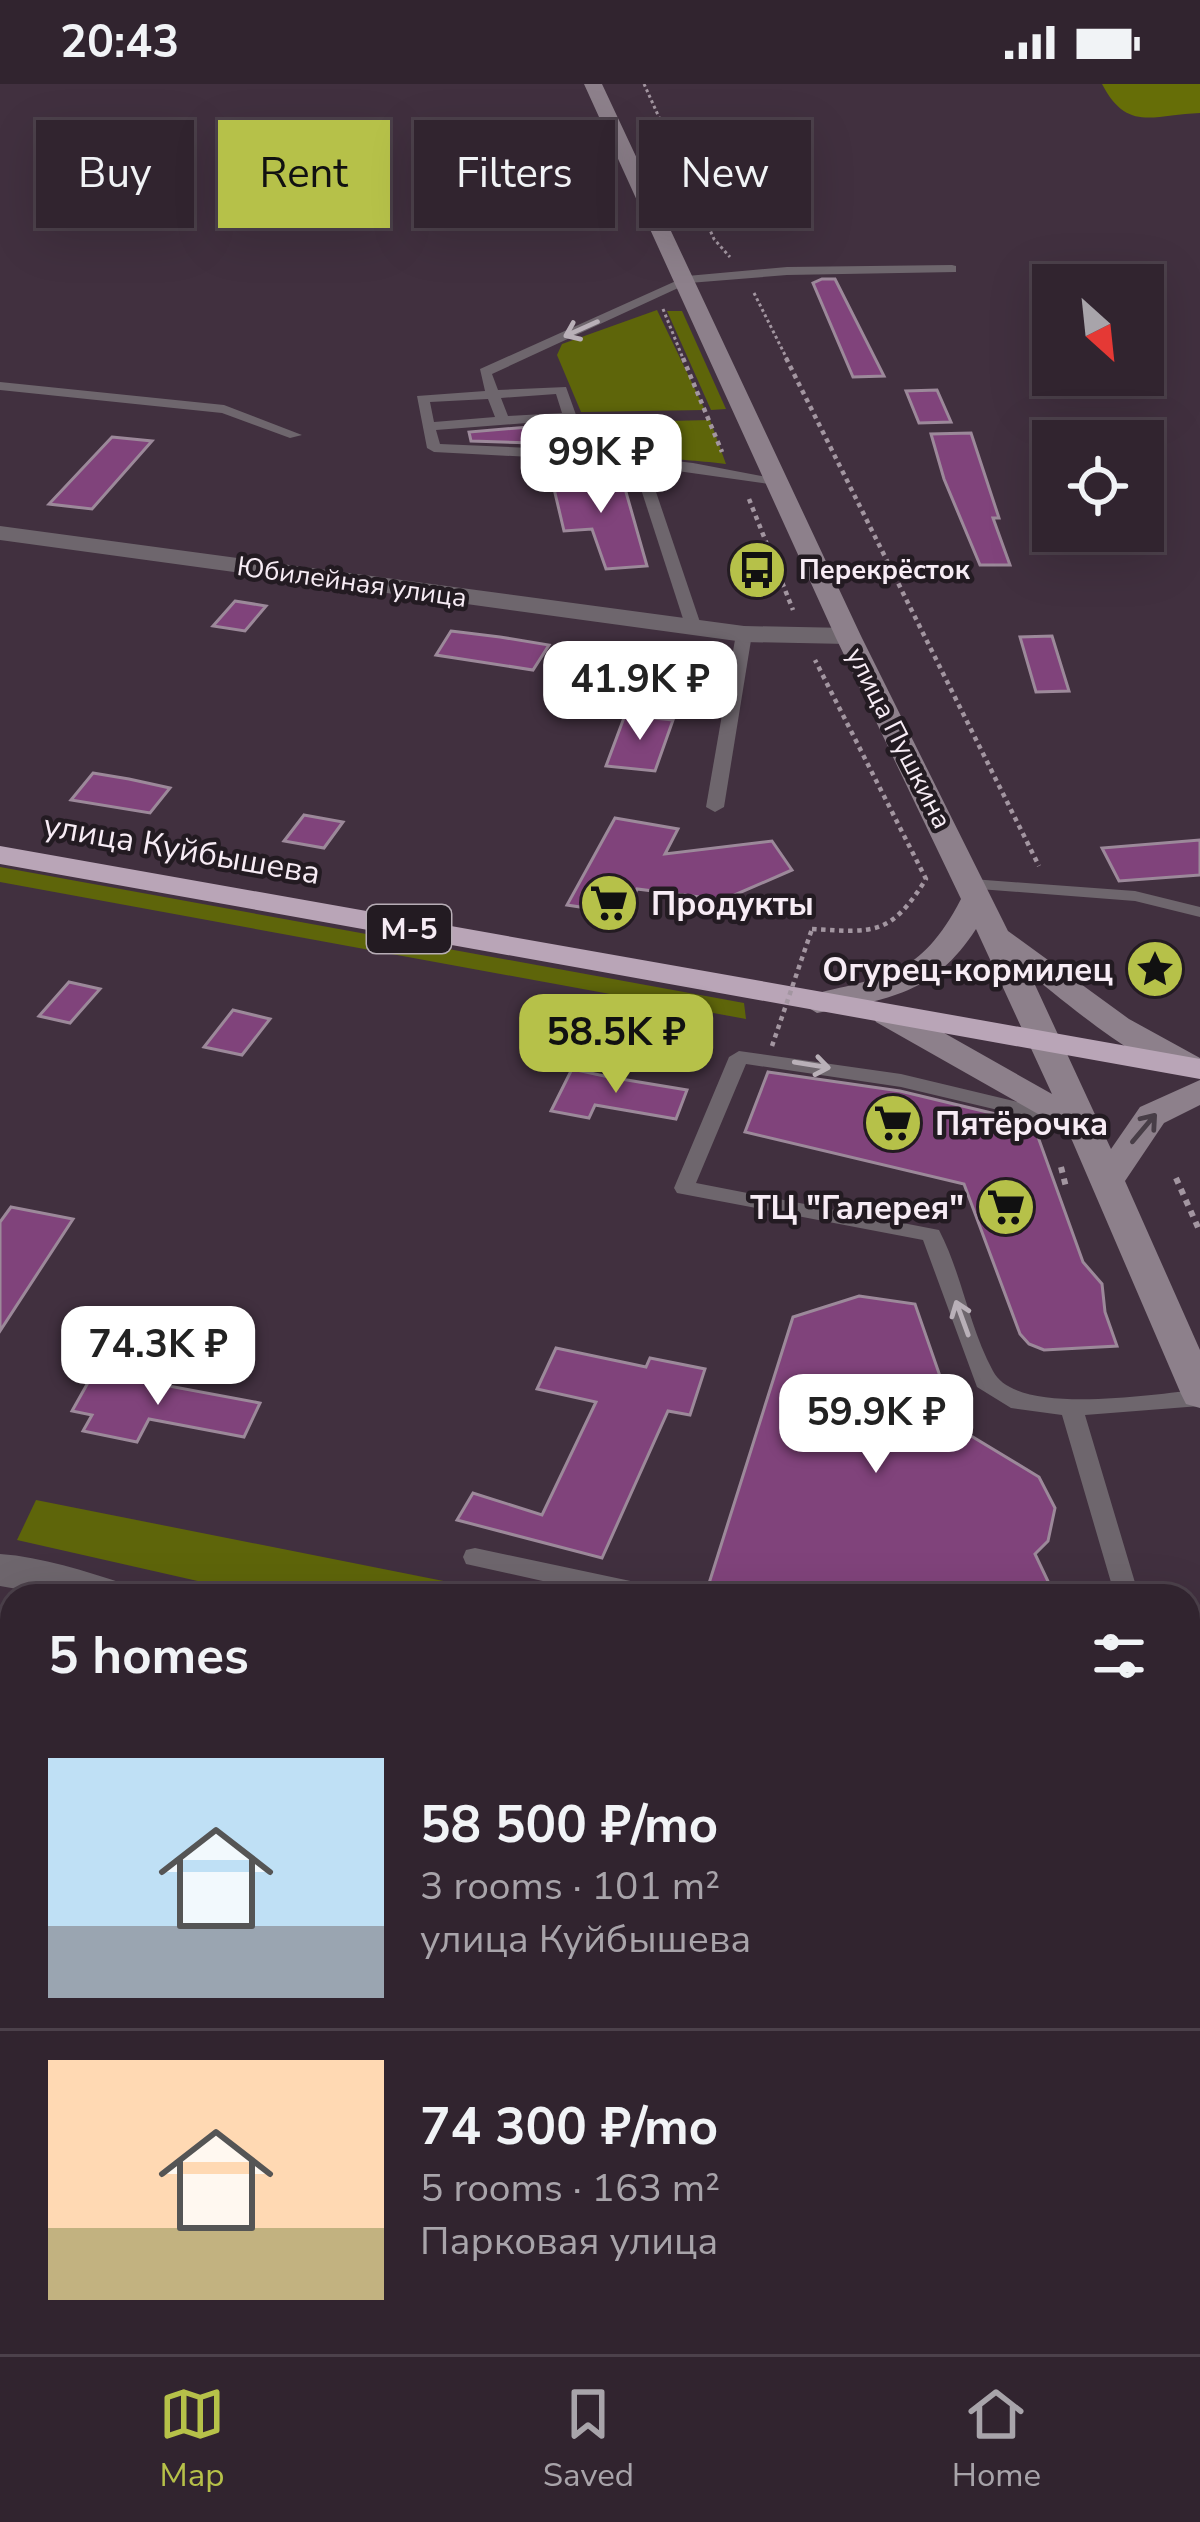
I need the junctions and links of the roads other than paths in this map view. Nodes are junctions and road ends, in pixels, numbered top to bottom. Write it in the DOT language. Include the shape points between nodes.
graph roads {
  1 [pos="593,84"];
  2 [pos="952,268"];
  3 [pos="687,280"];
  4 [pos="0,386"];
  5 [pos="529,392"];
  6 [pos="496,394"];
  7 [pos="470,396"];
  8 [pos="446,398"];
  9 [pos="570,416"];
  10 [pos="538,418"];
  11 [pos="503,421"];
  12 [pos="477,422"];
  13 [pos="453,424"];
  14 [pos="429,425"];
  15 [pos="295,435"];
  16 [pos="583,454"];
  17 [pos="646,483"];
  18 [pos="778,483"];
  19 [pos="0,532"];
  20 [pos="694,628"];
  21 [pos="744,634"];
  22 [pos="848,636"];
  23 [pos="715,807"];
  24 [pos="0,855"];
  25 [pos="975,890"];
  26 [pos="1200,912"];
  27 [pos="994,930"];
  28 [pos="817,1003"];
  29 [pos="889,1015"];
  30 [pos="1047,1042"];
  31 [pos="1196,1075"];
  32 [pos="1079,1124"];
  33 [pos="1105,1184"];
  34 [pos="1198,1384"];
  35 [pos="1071,1408"];
  36 [pos="476,1557"];
  37 [pos="0,1570"];
  38 [pos="71,1584"];
  39 [pos="599,1584"];
  40 [pos="1123,1584"];
  1 -- 3 [label="main road, улица Пушкина"];
  2 -- 3 [label="lane"];
  3 -- 6 [label="lane, one-way" via="485,371"];
  3 -- 18 [label="main road, улица Пушкина"];
  4 -- 15 [label="lane" via="224,409"];
  5 -- 6 [label="lane"];
  5 -- 9 [label="lane" via="561,390"];
  5 -- 10 [label="lane"];
  6 -- 7 [label="lane"];
  6 -- 11 [label="lane"];
  7 -- 8 [label="lane"];
  7 -- 12 [label="lane"];
  8 -- 13 [label="lane"];
  8 -- 14 [label="lane" via="422,399"];
  9 -- 10 [label="lane"];
  9 -- 16 [label="lane"];
  10 -- 11 [label="lane"];
  11 -- 12 [label="lane"];
  12 -- 13 [label="lane"];
  13 -- 14 [label="lane"];
  14 -- 16 [label="lane" via="434,448"];
  16 -- 18 [label="lane"];
  17 -- 20 [label="lane"];
  18 -- 22 [label="main road, улица Пушкина"];
  19 -- 20 [label="street, Юбилейная улица"];
  20 -- 21 [label="street, Юбилейная улица"];
  21 -- 22 [label="street, Юбилейная улица"];
  21 -- 23 [label="lane"];
  22 -- 25 [label="main road, улица Пушкина"];
  24 -- 28 [label="highway, улица Куйбышева / М-5"];
  25 -- 26 [label="lane" via="1135,896"];
  25 -- 27 [label="main road, улица Пушкина"];
  25 -- 28 [label="main road" via="958,939 937,964 900,985"];
  27 -- 30 [label="main road, улица Пушкина"];
  27 -- 31 [label="main road" via="1040,971"];
  28 -- 29 [label="highway, улица Куйбышева / М-5"];
  29 -- 30 [label="highway, улица Куйбышева / М-5"];
  29 -- 32 [label="main road"];
  30 -- 31 [label="highway, улица Куйбышева / М-5"];
  30 -- 32 [label="main road, улица Пушкина"];
  33 -- 31 [label="main road, one-way" via="1152,1115"];
  32 -- 33 [label="main road, улица Пушкина"];
  35 -- 32 [label="lane, one-way" via="1019,1402 985,1381 932,1235 684,1188 739,1057 878,1076"];
  33 -- 34 [label="main road, улица Пушкина"];
  34 -- 35 [label="lane"];
  35 -- 40 [label="lane"];
  36 -- 39 [label="lane"];
  37 -- 38 [label="street"];
}
